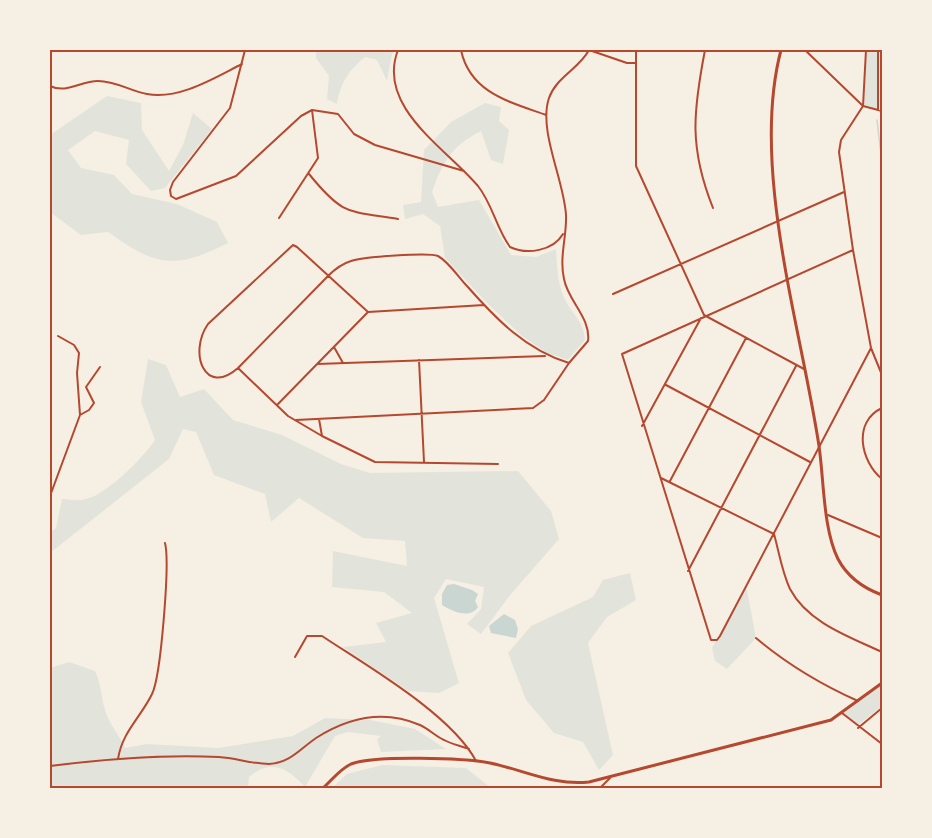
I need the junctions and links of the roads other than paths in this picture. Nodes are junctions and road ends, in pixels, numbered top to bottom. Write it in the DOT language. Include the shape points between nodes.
graph roads {
  1 [pos="245,50"];
  2 [pos="398,50"];
  3 [pos="461,50"];
  4 [pos="589,50"];
  5 [pos="636,50"];
  6 [pos="705,50"];
  7 [pos="780,50"];
  8 [pos="805,50"];
  9 [pos="866,50"];
  10 [pos="878,50"];
  11 [pos="635,63"];
  12 [pos="242,64"];
  13 [pos="50,86"];
  14 [pos="863,106"];
  15 [pos="312,110"];
  16 [pos="878,110"];
  17 [pos="882,111"];
  18 [pos="546,116"];
  19 [pos="464,171"];
  20 [pos="309,174"];
  21 [pos="844,192"];
  22 [pos="713,208"];
  23 [pos="279,218"];
  24 [pos="398,219"];
  25 [pos="779,221"];
  26 [pos="564,232"];
  27 [pos="853,250"];
  28 [pos="680,264"];
  29 [pos="328,276"];
  30 [pos="788,278"];
  31 [pos="613,294"];
  32 [pos="484,305"];
  33 [pos="368,312"];
  34 [pos="703,316"];
  35 [pos="58,336"];
  36 [pos="746,338"];
  37 [pos="334,347"];
  38 [pos="871,348"];
  39 [pos="544,356"];
  40 [pos="419,360"];
  41 [pos="343,363"];
  42 [pos="568,363"];
  43 [pos="317,364"];
  44 [pos="796,365"];
  45 [pos="100,367"];
  46 [pos="238,368"];
  47 [pos="804,369"];
  48 [pos="882,375"];
  49 [pos="666,385"];
  50 [pos="278,405"];
  51 [pos="709,408"];
  52 [pos="882,408"];
  53 [pos="422,413"];
  54 [pos="80,415"];
  55 [pos="319,418"];
  56 [pos="296,420"];
  57 [pos="642,426"];
  58 [pos="760,435"];
  59 [pos="322,436"];
  60 [pos="819,445"];
  61 [pos="810,462"];
  62 [pos="424,464"];
  63 [pos="498,464"];
  64 [pos="659,478"];
  65 [pos="882,479"];
  66 [pos="670,482"];
  67 [pos="50,496"];
  68 [pos="722,508"];
  69 [pos="828,515"];
  70 [pos="774,534"];
  71 [pos="882,538"];
  72 [pos="165,543"];
  73 [pos="688,571"];
  74 [pos="882,595"];
  75 [pos="756,638"];
  76 [pos="882,652"];
  77 [pos="295,657"];
  78 [pos="882,683"];
  79 [pos="858,701"];
  80 [pos="882,708"];
  81 [pos="842,713"];
  82 [pos="858,728"];
  83 [pos="882,744"];
  84 [pos="470,749"];
  85 [pos="118,759"];
  86 [pos="476,761"];
  87 [pos="50,766"];
  88 [pos="610,778"];
  89 [pos="323,789"];
  90 [pos="600,789"];
  1 -- 12 [label="street"];
  2 -- 19 [label="street" via="394,86 402,105"];
  3 -- 18 [label="street" via="475,82 489,93"];
  4 -- 11 [label="street"];
  4 -- 18 [label="street" via="553,88"];
  5 -- 11 [label="street"];
  6 -- 22 [label="street" via="694,133 700,172"];
  7 -- 25 [label="main road" via="771,99 773,179"];
  8 -- 14 [label="street"];
  9 -- 14 [label="street"];
  10 -- 16 [label="street"];
  11 -- 28 [label="street" via="636,166"];
  12 -- 13 [label="street" via="164,96 99,81 83,82 65,90"];
  12 -- 15 [label="street" via="230,108 173,182 171,196 183,198 236,176"];
  14 -- 16 [label="street"];
  14 -- 21 [label="street" via="841,140"];
  15 -- 19 [label="street" via="338,114 354,134 375,145"];
  15 -- 20 [label="street" via="318,158"];
  16 -- 17 [label="street"];
  18 -- 26 [label="street" via="564,202"];
  19 -- 26 [label="street" via="492,206 510,247 531,251 551,245"];
  20 -- 23 [label="street"];
  20 -- 24 [label="street" via="331,200 347,211"];
  21 -- 25 [label="street"];
  21 -- 27 [label="street"];
  25 -- 28 [label="street"];
  25 -- 30 [label="main road"];
  26 -- 42 [label="street" via="563,278 588,329 588,341"];
  27 -- 30 [label="street"];
  27 -- 38 [label="street"];
  28 -- 31 [label="street"];
  28 -- 34 [label="street"];
  29 -- 32 [label="street" via="354,260 438,256"];
  29 -- 33 [label="street"];
  29 -- 46 [label="street"];
  29 -- 46 [label="street" via="297,247 289,247 208,324 198,351 204,368 211,375 224,378"];
  30 -- 34 [label="street"];
  30 -- 47 [label="main road"];
  32 -- 33 [label="street"];
  32 -- 39 [label="street"];
  33 -- 37 [label="street"];
  34 -- 36 [label="street"];
  34 -- 49 [label="street"];
  34 -- 57 [label="street" via="622,354"];
  35 -- 54 [label="street" via="74,345 79,353"];
  36 -- 44 [label="street"];
  36 -- 51 [label="street"];
  37 -- 41 [label="street"];
  37 -- 43 [label="street"];
  38 -- 48 [label="street"];
  38 -- 60 [label="street"];
  39 -- 40 [label="street"];
  39 -- 42 [label="street"];
  40 -- 41 [label="street"];
  40 -- 53 [label="street"];
  41 -- 43 [label="street"];
  42 -- 53 [label="street" via="544,400 533,408"];
  43 -- 50 [label="street"];
  44 -- 47 [label="street"];
  44 -- 58 [label="street"];
  45 -- 54 [label="street" via="86,387 94,403"];
  46 -- 50 [label="street"];
  47 -- 60 [label="main road"];
  49 -- 51 [label="street"];
  49 -- 57 [label="street"];
  50 -- 56 [label="street"];
  51 -- 58 [label="street"];
  51 -- 66 [label="street"];
  52 -- 65 [label="street" via="869,420 863,446 869,465"];
  53 -- 55 [label="street"];
  53 -- 62 [label="street"];
  54 -- 67 [label="street"];
  55 -- 56 [label="street"];
  55 -- 59 [label="street"];
  56 -- 59 [label="street"];
  57 -- 64 [label="street"];
  58 -- 61 [label="street"];
  58 -- 68 [label="street"];
  59 -- 62 [label="street" via="375,462"];
  60 -- 61 [label="street"];
  60 -- 69 [label="main road"];
  61 -- 70 [label="street"];
  62 -- 63 [label="street"];
  64 -- 66 [label="street"];
  64 -- 73 [label="street"];
  66 -- 68 [label="street"];
  68 -- 70 [label="street"];
  68 -- 73 [label="street"];
  69 -- 71 [label="street"];
  69 -- 74 [label="main road" via="837,557 847,573 860,585"];
  70 -- 73 [label="street" via="717,640 711,640"];
  70 -- 76 [label="street" via="790,589 801,604 836,630"];
  72 -- 85 [label="street" via="167,566 159,666 153,692 128,730"];
  75 -- 79 [label="street" via="807,677"];
  77 -- 84 [label="street" via="307,636 322,636 427,708"];
  78 -- 79 [label="main road"];
  79 -- 81 [label="main road"];
  80 -- 82 [label="street"];
  81 -- 82 [label="street"];
  81 -- 88 [label="main road" via="831,720"];
  82 -- 83 [label="street"];
  84 -- 85 [label="street" via="402,718 380,716 343,723 298,754 270,764 219,757"];
  84 -- 86 [label="street"];
  85 -- 87 [label="street"];
  86 -- 88 [label="main road" via="563,783"];
  86 -- 89 [label="main road" via="363,761 341,771"];
  88 -- 90 [label="street"];
}
